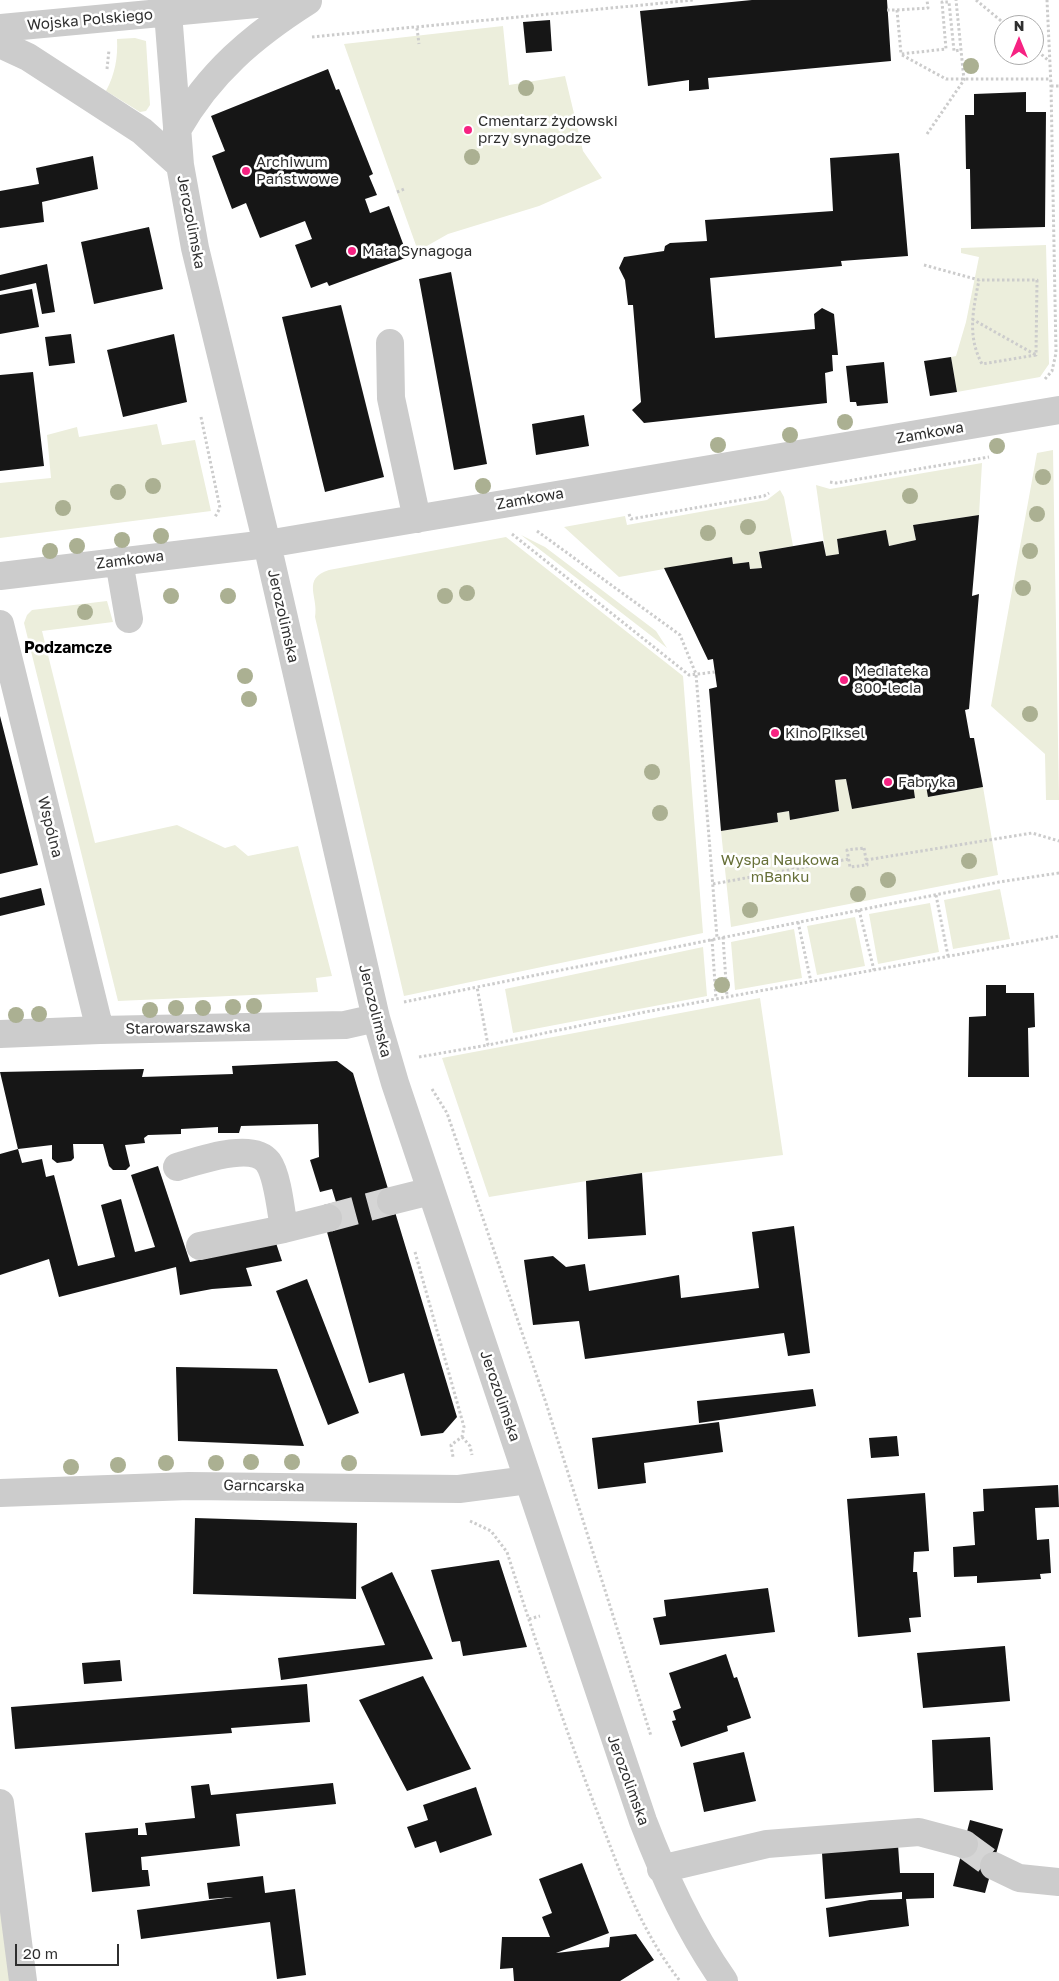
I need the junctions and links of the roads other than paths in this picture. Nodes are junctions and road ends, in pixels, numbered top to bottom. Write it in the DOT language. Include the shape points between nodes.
graph roads {
  1 [pos="299,0"];
  2 [pos="310,0"];
  3 [pos="167,7"];
  4 [pos="0,28"];
  5 [pos="0,44"];
  6 [pos="177,130"];
  7 [pos="180,165"];
  8 [pos="390,343"];
  9 [pos="1059,410"];
  10 [pos="417,519"];
  11 [pos="268,544"];
  12 [pos="120,561"];
  13 [pos="0,576"];
  14 [pos="128,619"];
  15 [pos="0,624"];
  16 [pos="387,1011"];
  17 [pos="100,1030"];
  18 [pos="0,1034"];
  19 [pos="177,1167"];
  20 [pos="431,1191"];
  21 [pos="391,1202"];
  22 [pos="328,1218"];
  23 [pos="284,1229"];
  24 [pos="200,1246"];
  25 [pos="528,1480"];
  26 [pos="0,1493"];
  27 [pos="0,1803"];
  28 [pos="964,1844"];
  29 [pos="994,1866"];
  30 [pos="661,1869"];
  31 [pos="1059,1882"];
  32 [pos="23,1981"];
  33 [pos="724,1981"];
  1 -- 3 [label="street, Wojska Polskiego"];
  2 -- 6 [label="street" via="226,64 193,101"];
  3 -- 4 [label="street, Wojska Polskiego" via="106,18"];
  3 -- 6 [label="street, Jerozolimska"];
  5 -- 7 [label="street" via="28,57 142,132"];
  6 -- 7 [label="street, Jerozolimska"];
  7 -- 11 [label="street, Jerozolimska" via="196,253"];
  8 -- 10 [label="street" via="391,398"];
  9 -- 10 [label="street, Zamkowa"];
  10 -- 11 [label="street, Zamkowa"];
  11 -- 12 [label="street, Zamkowa"];
  11 -- 16 [label="street, Jerozolimska"];
  12 -- 13 [label="street, Zamkowa"];
  12 -- 14 [label="street"];
  15 -- 17 [label="street, Wspólna"];
  16 -- 17 [label="street, Starowarszawska" via="358,1024 336,1026"];
  16 -- 20 [label="street, Jerozolimska"];
  17 -- 18 [label="street, Starowarszawska"];
  19 -- 23 [label="street" via="238,1153 260,1155 272,1172"];
  20 -- 21 [label="street"];
  20 -- 25 [label="street, Jerozolimska"];
  22 -- 23 [label="street"];
  23 -- 24 [label="street"];
  25 -- 26 [label="street, Garncarska" via="459,1489 189,1486"];
  25 -- 30 [label="street, Jerozolimska" via="609,1726"];
  27 -- 32 [label="street"];
  28 -- 30 [label="street" via="918,1832 767,1844"];
  29 -- 31 [label="street" via="1019,1878"];
  30 -- 33 [label="street, Jerozolimska" via="703,1951"];
}
